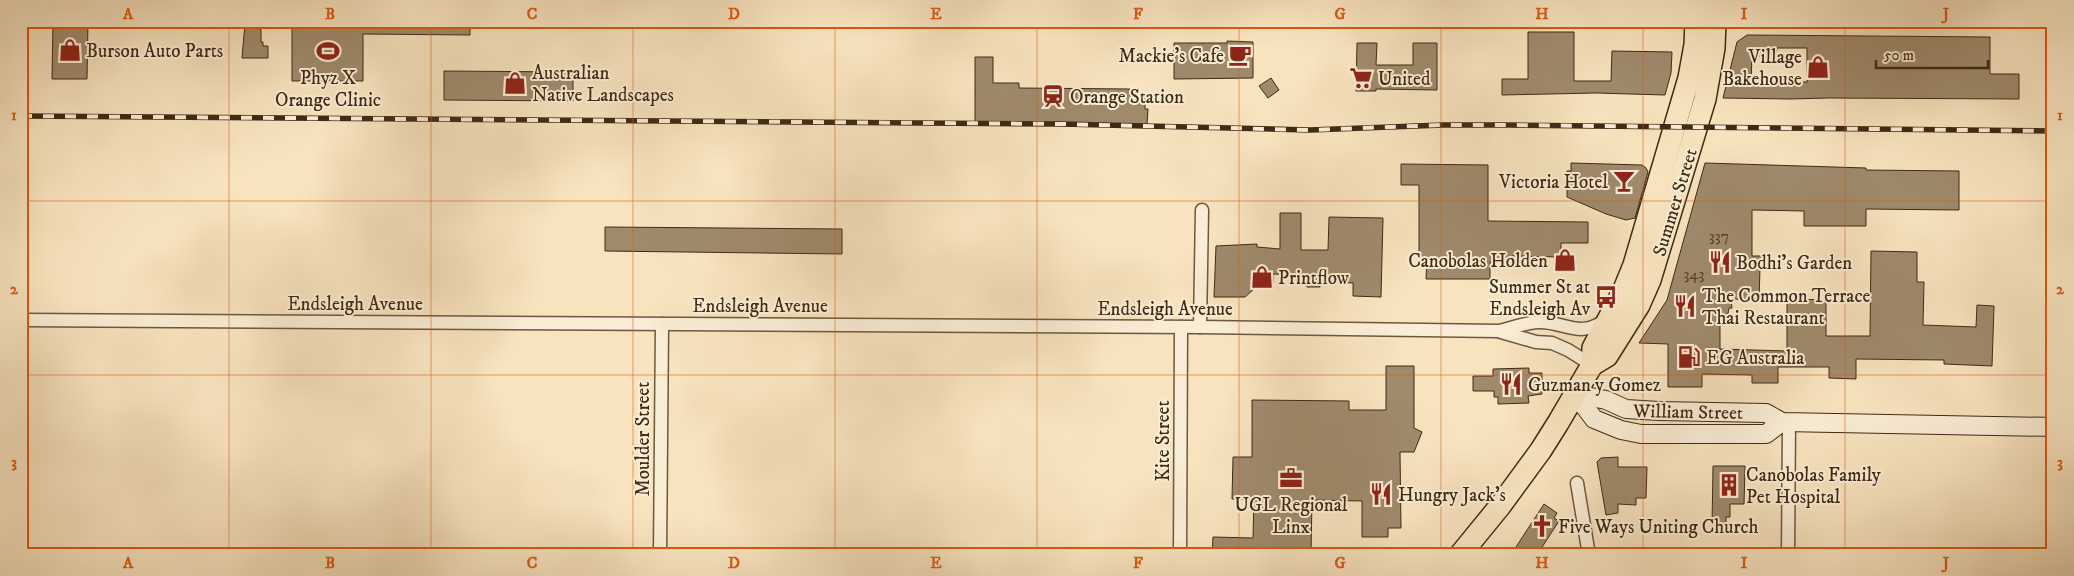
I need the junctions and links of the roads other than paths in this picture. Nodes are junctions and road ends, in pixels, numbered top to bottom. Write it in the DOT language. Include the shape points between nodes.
graph roads {
  1 [pos="1696,21"];
  2 [pos="1715,21"];
  3 [pos="1202,210"];
  4 [pos="1608,318"];
  5 [pos="21,320"];
  6 [pos="662,324"];
  7 [pos="1181,326"];
  8 [pos="1200,326"];
  9 [pos="1499,331"];
  10 [pos="1592,365"];
  11 [pos="1575,394"];
  12 [pos="1786,422"];
  13 [pos="2053,427"];
  14 [pos="1577,483"];
  15 [pos="660,555"];
  16 [pos="1180,555"];
  17 [pos="1460,555"];
  18 [pos="1589,555"];
  19 [pos="1788,555"];
  1 -- 4 [label="highway, Summer Street" via="1689,78 1634,264"];
  2 -- 10 [label="highway, Summer Street" via="1705,100 1650,280 1639,305 1607,356"];
  3 -- 8 [label="street"];
  4 -- 9 [label="street, Endsleigh Avenue" via="1578,330 1539,322"];
  4 -- 10 [label="highway, Summer Street" via="1593,348"];
  5 -- 6 [label="street, Endsleigh Avenue"];
  6 -- 7 [label="street, Endsleigh Avenue"];
  6 -- 15 [label="street, Moulder Street"];
  7 -- 8 [label="street, Endsleigh Avenue"];
  7 -- 16 [label="street, Kite Street"];
  8 -- 9 [label="street, Endsleigh Avenue"];
  9 -- 10 [label="street, Endsleigh Avenue" via="1536,342 1552,343"];
  10 -- 11 [label="highway, Summer Street"];
  11 -- 12 [label="main road, William Street" via="1626,408 1766,413"];
  11 -- 12 [label="main road, William Street" via="1594,419 1620,430 1641,434 1766,434"];
  11 -- 17 [label="highway, Summer Street" via="1541,450"];
  12 -- 13 [label="main road, William Street"];
  12 -- 19 [label="street"];
  14 -- 18 [label="street"];
}
